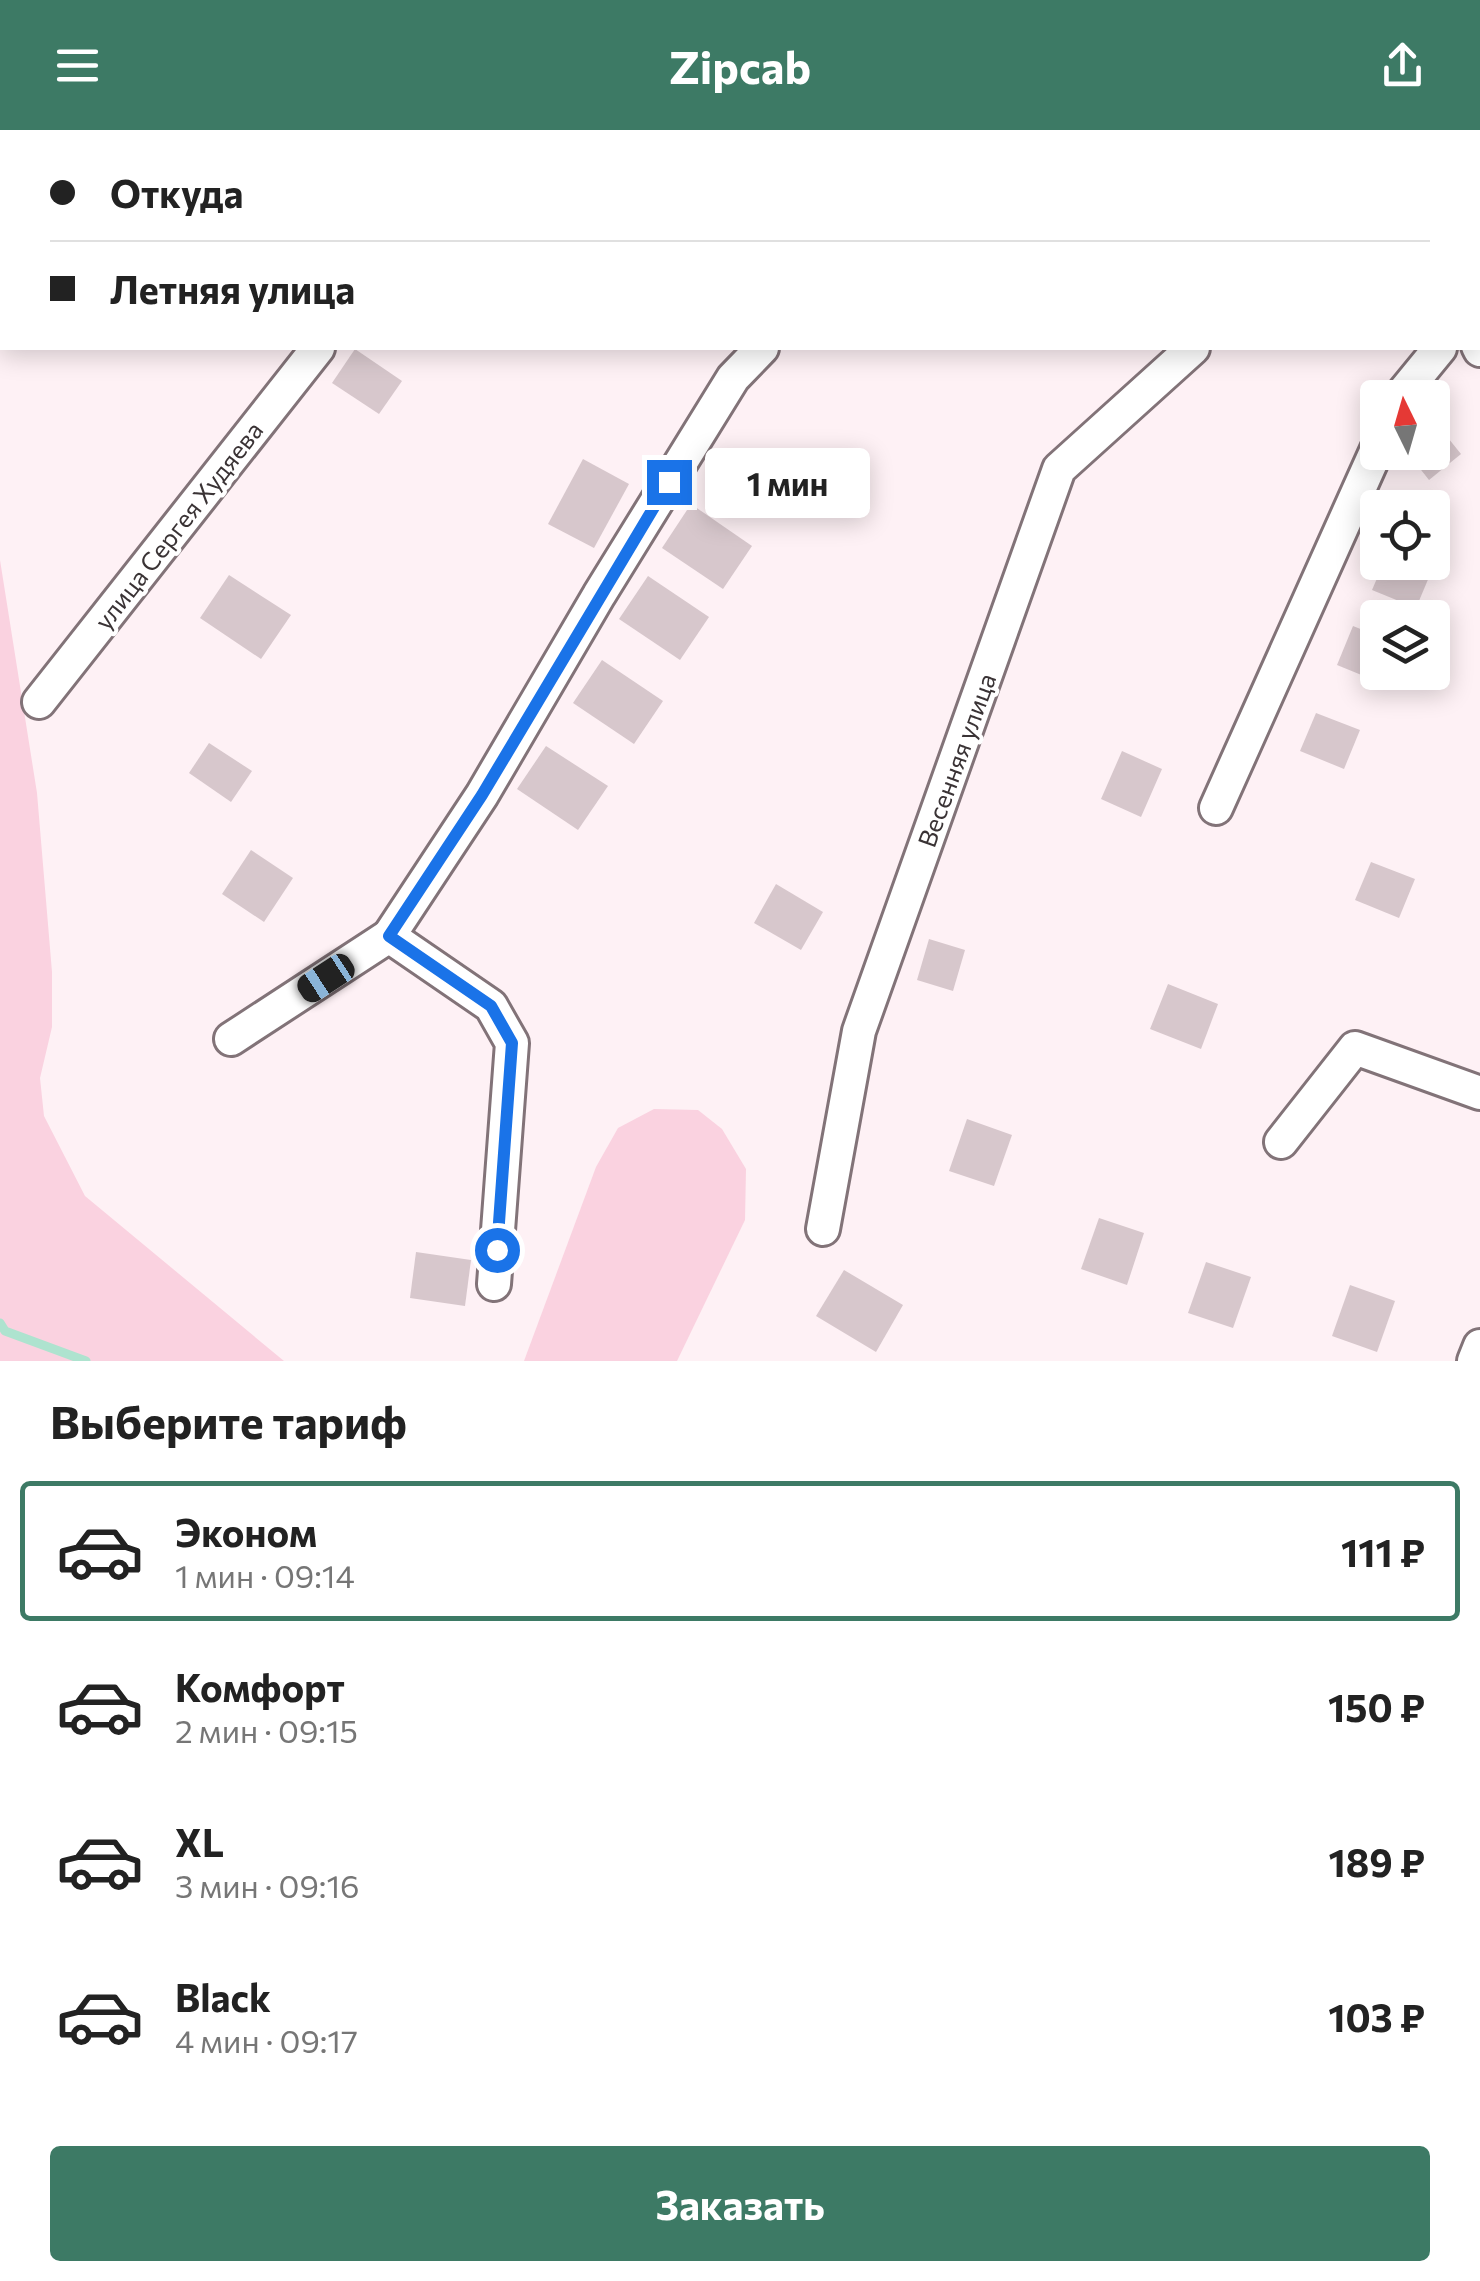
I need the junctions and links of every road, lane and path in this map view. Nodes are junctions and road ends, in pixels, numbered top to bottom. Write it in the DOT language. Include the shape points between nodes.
graph roads {
  1 [pos="316,350"];
  2 [pos="760,350"];
  3 [pos="1191,350"];
  4 [pos="1438,350"];
  5 [pos="1414,380"];
  6 [pos="1367,470"];
  7 [pos="39,702"];
  8 [pos="1216,808"];
  9 [pos="389,936"];
  10 [pos="231,1040"];
  11 [pos="1480,1093"];
  12 [pos="1281,1142"];
  13 [pos="823,1229"];
  14 [pos="494,1284"];
  15 [pos="1480,1346"];
  16 [pos="1474,1361"];
  1 -- 7 [label="street, улица Сергея Худяева"];
  2 -- 9 [label="street" via="733,378 482,795"];
  3 -- 13 [label="street, Весенняя улица" via="1059,469 859,1032"];
  4 -- 5 [label="street"];
  6 -- 8 [label="street"];
  9 -- 10 [label="street"];
  9 -- 14 [label="street" via="491,1006 512,1043"];
  11 -- 12 [label="street" via="1355,1048"];
  15 -- 16 [label="street"];
}
